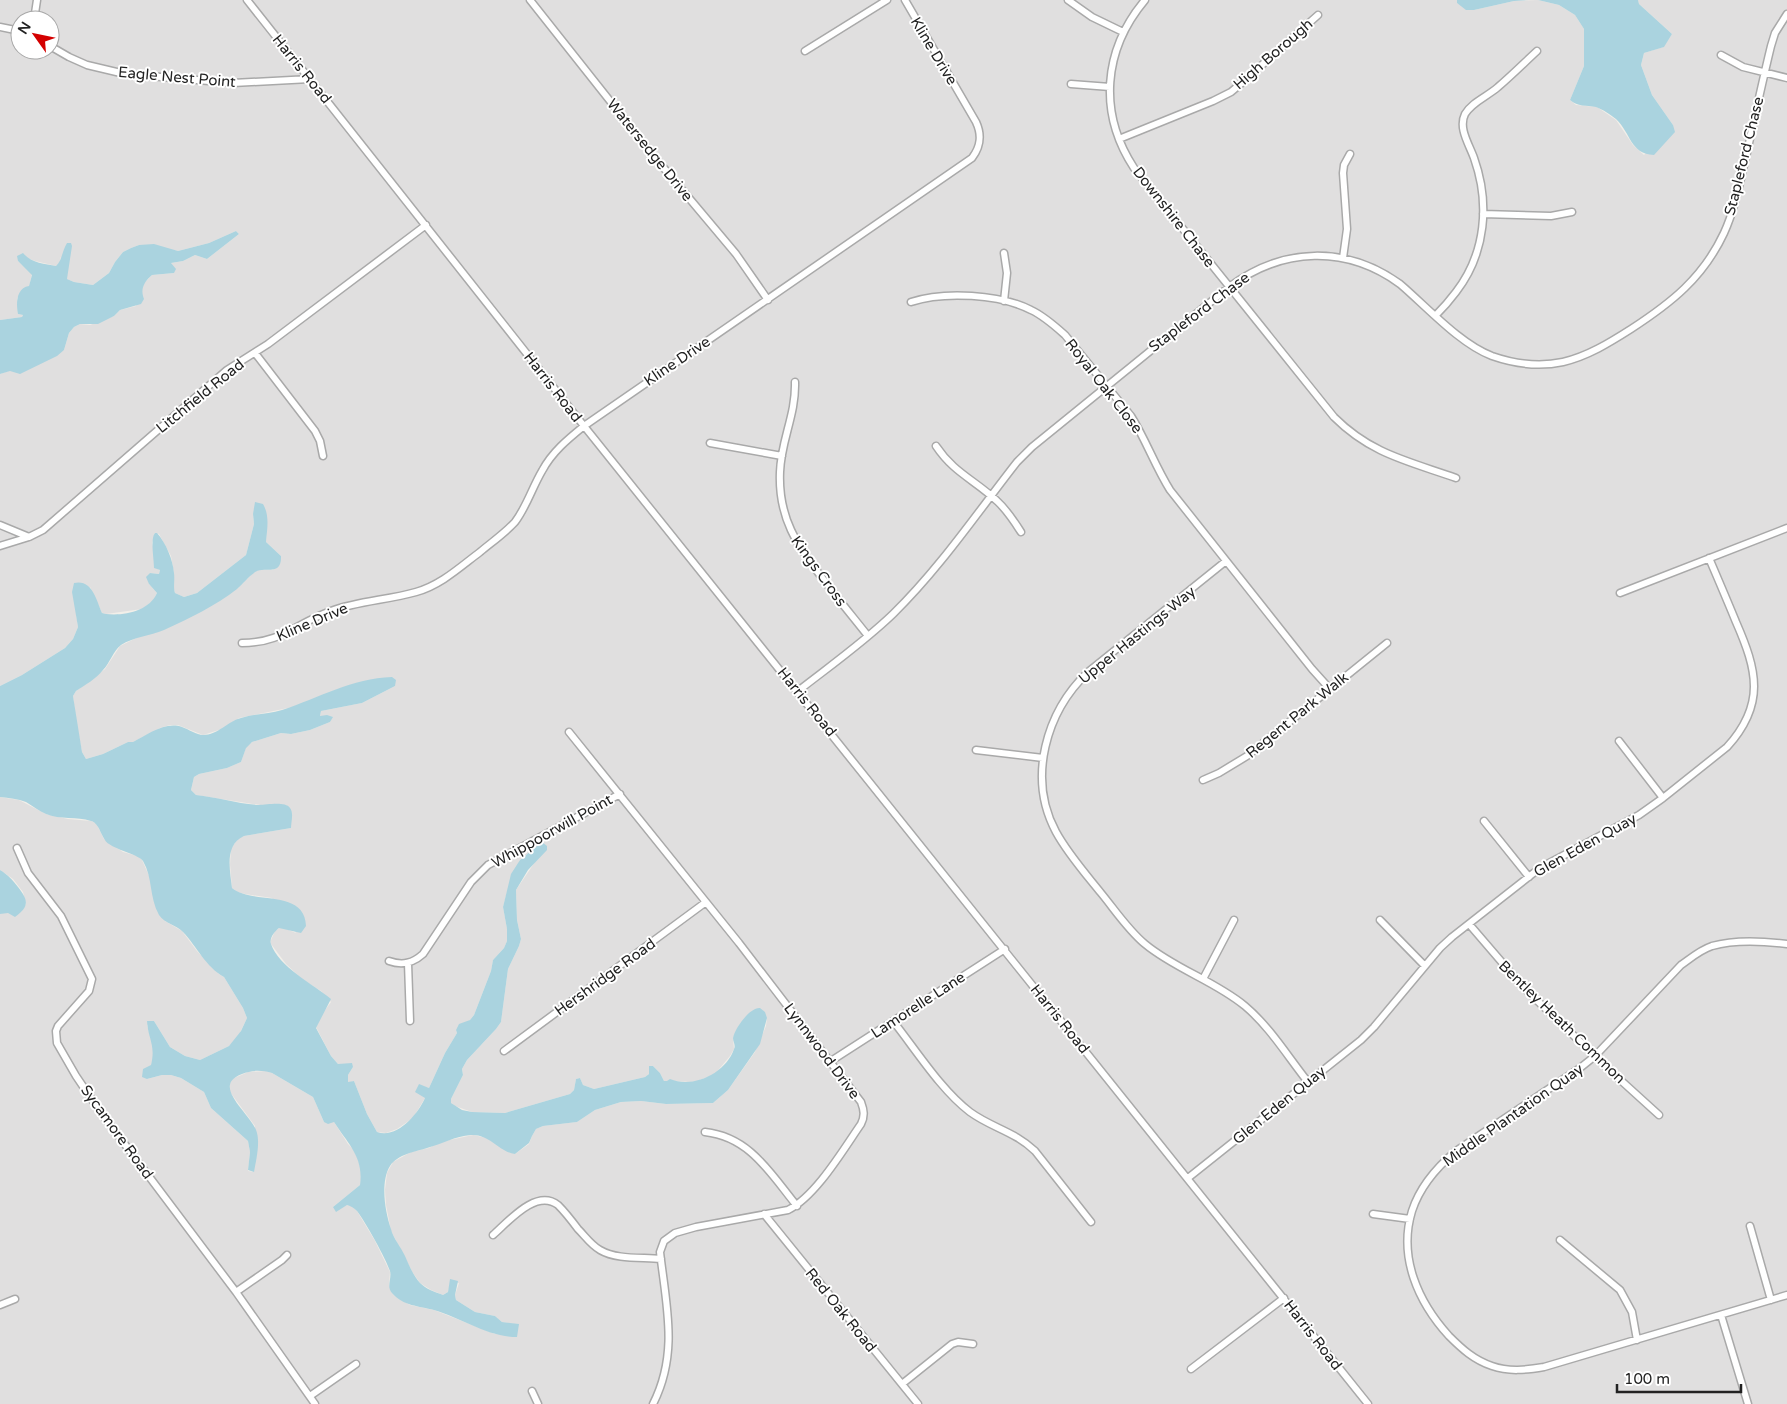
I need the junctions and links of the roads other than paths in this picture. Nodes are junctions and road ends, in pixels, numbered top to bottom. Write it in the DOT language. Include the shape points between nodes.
graph roads {
  1 [pos="247,0"];
  2 [pos="530,0"];
  3 [pos="887,0"];
  4 [pos="905,0"];
  5 [pos="1068,0"];
  6 [pos="1145,0"];
  7 [pos="1787,14"];
  8 [pos="1318,16"];
  9 [pos="1123,32"];
  10 [pos="805,51"];
  11 [pos="1537,51"];
  12 [pos="60,52"];
  13 [pos="1721,54"];
  14 [pos="1764,73"];
  15 [pos="1787,78"];
  16 [pos="310,79"];
  17 [pos="1071,84"];
  18 [pos="1110,87"];
  19 [pos="1118,139"];
  20 [pos="1350,154"];
  21 [pos="1572,212"];
  22 [pos="1483,214"];
  23 [pos="426,225"];
  24 [pos="1004,253"];
  25 [pos="1342,258"];
  26 [pos="1229,286"];
  27 [pos="768,300"];
  28 [pos="1004,301"];
  29 [pos="911,302"];
  30 [pos="1436,315"];
  31 [pos="255,353"];
  32 [pos="795,382"];
  33 [pos="1106,385"];
  34 [pos="584,426"];
  35 [pos="710,443"];
  36 [pos="936,446"];
  37 [pos="323,456"];
  38 [pos="782,456"];
  39 [pos="1456,478"];
  40 [pos="990,496"];
  41 [pos="0,525"];
  42 [pos="1787,528"];
  43 [pos="1021,532"];
  44 [pos="29,537"];
  45 [pos="0,546"];
  46 [pos="1709,558"];
  47 [pos="1226,561"];
  48 [pos="1620,594"];
  49 [pos="868,636"];
  50 [pos="242,643"];
  51 [pos="1387,643"];
  52 [pos="1330,689"];
  53 [pos="798,691"];
  54 [pos="569,732"];
  55 [pos="1619,741"];
  56 [pos="976,750"];
  57 [pos="1043,758"];
  58 [pos="1203,780"];
  59 [pos="620,794"];
  60 [pos="1663,798"];
  61 [pos="1484,821"];
  62 [pos="16,848"];
  63 [pos="1529,876"];
  64 [pos="706,902"];
  65 [pos="1234,920"];
  66 [pos="1380,920"];
  67 [pos="1468,924"];
  68 [pos="1787,944"];
  69 [pos="1005,949"];
  70 [pos="389,961"];
  71 [pos="408,963"];
  72 [pos="1425,966"];
  73 [pos="1203,979"];
  74 [pos="410,1021"];
  75 [pos="893,1021"];
  76 [pos="504,1051"];
  77 [pos="1595,1056"];
  78 [pos="830,1061"];
  79 [pos="1308,1082"];
  80 [pos="1659,1115"];
  81 [pos="705,1132"];
  82 [pos="1188,1178"];
  83 [pos="797,1206"];
  84 [pos="764,1214"];
  85 [pos="1373,1214"];
  86 [pos="1410,1219"];
  87 [pos="1091,1222"];
  88 [pos="1750,1226"];
  89 [pos="493,1235"];
  90 [pos="1560,1240"];
  91 [pos="287,1255"];
  92 [pos="661,1258"];
  93 [pos="236,1292"];
  94 [pos="1787,1295"];
  95 [pos="1284,1298"];
  96 [pos="15,1300"];
  97 [pos="1771,1300"];
  98 [pos="0,1305"];
  99 [pos="1721,1315"];
  100 [pos="1638,1340"];
  101 [pos="973,1344"];
  102 [pos="356,1364"];
  103 [pos="1191,1369"];
  104 [pos="902,1384"];
  105 [pos="532,1391"];
  106 [pos="310,1396"];
  107 [pos="315,1404"];
  108 [pos="538,1404"];
  109 [pos="653,1404"];
  110 [pos="918,1404"];
  111 [pos="1368,1404"];
  112 [pos="1748,1404"];
  1 -- 16 [label="street, Harris Road"];
  2 -- 27 [label="street, Watersedge Drive" via="736,254"];
  3 -- 10 [label="street"];
  4 -- 27 [label="street, Kline Drive" via="976,122 980,138 977,152"];
  5 -- 9 [label="street" via="1092,17"];
  6 -- 9 [label="street, Downshire Chase"];
  7 -- 14 [label="street, Stapleford Chase" via="1775,33"];
  8 -- 19 [label="street, High Borough" via="1231,92"];
  9 -- 18 [label="street, Downshire Chase" via="1114,54"];
  11 -- 22 [label="street" via="1470,108 1463,121 1479,174"];
  12 -- 16 [label="street, Eagle Nest Point" via="87,64 125,74 233,83"];
  13 -- 14 [label="street" via="1743,67"];
  14 -- 15 [label="street"];
  14 -- 30 [label="street, Stapleford Chase" via="1739,188 1724,232 1692,282 1658,311 1597,349 1547,364 1516,362 1490,355 1465,340"];
  16 -- 23 [label="street, Harris Road"];
  17 -- 18 [label="street"];
  18 -- 19 [label="street, Downshire Chase"];
  19 -- 26 [label="street, Downshire Chase" via="1134,168"];
  20 -- 25 [label="street" via="1343,173 1347,229"];
  21 -- 22 [label="street" via="1551,216"];
  22 -- 30 [label="street" via="1482,236 1473,262 1456,292"];
  23 -- 31 [label="street, Litchfield Road"];
  23 -- 34 [label="street, Harris Road"];
  24 -- 28 [label="street"];
  25 -- 26 [label="street, Stapleford Chase" via="1288,258 1257,269"];
  25 -- 30 [label="street, Stapleford Chase" via="1389,276"];
  26 -- 33 [label="street, Stapleford Chase"];
  26 -- 39 [label="street, Downshire Chase" via="1346,429 1386,454"];
  27 -- 34 [label="street, Kline Drive"];
  28 -- 29 [label="street, Royal Oak Close" via="939,296"];
  28 -- 33 [label="street, Royal Oak Close" via="1031,310 1054,325"];
  31 -- 37 [label="street" via="315,431"];
  31 -- 44 [label="street, Litchfield Road" via="227,370 53,523"];
  32 -- 38 [label="street, Kings Cross" via="794,411"];
  33 -- 40 [label="street, Stapleford Chase" via="1032,447"];
  33 -- 47 [label="street, Royal Oak Close" via="1140,429 1170,490"];
  34 -- 50 [label="street, Kline Drive" via="551,456 515,522 443,580 416,592 330,611 278,638"];
  34 -- 53 [label="street, Harris Road"];
  35 -- 38 [label="street"];
  36 -- 40 [label="street" via="959,473"];
  38 -- 49 [label="street, Kings Cross" via="780,489 793,538"];
  40 -- 43 [label="street"];
  40 -- 49 [label="street, Stapleford Chase" via="914,592"];
  41 -- 44 [label="street"];
  42 -- 46 [label="street"];
  44 -- 45 [label="street, Litchfield Road"];
  46 -- 48 [label="street"];
  46 -- 60 [label="street, Glen Eden Quay" via="1752,660 1753,701 1732,742"];
  47 -- 52 [label="street, Royal Oak Close"];
  47 -- 57 [label="street, Upper Hastings Way" via="1078,681 1055,716"];
  49 -- 53 [label="street, Stapleford Chase"];
  51 -- 52 [label="street, Regent Park Walk"];
  52 -- 58 [label="street, Regent Park Walk" via="1247,756"];
  53 -- 69 [label="street, Harris Road"];
  54 -- 59 [label="street, Lynnwood Drive"];
  55 -- 60 [label="street"];
  56 -- 57 [label="street"];
  57 -- 73 [label="street, Upper Hastings Way" via="1043,784 1048,809 1055,830 1069,853 1145,944"];
  59 -- 64 [label="street, Lynnwood Drive"];
  59 -- 71 [label="street, Whippoorwill Point" via="488,865 471,882 423,954"];
  60 -- 63 [label="street, Glen Eden Quay" via="1639,815"];
  61 -- 63 [label="street"];
  62 -- 93 [label="street, Sycamore Road" via="28,873 61,916 92,979 89,991 58,1026 57,1044 99,1110"];
  63 -- 67 [label="street, Glen Eden Quay"];
  64 -- 76 [label="street, Hershridge Road"];
  64 -- 78 [label="street, Lynnwood Drive"];
  65 -- 73 [label="street"];
  66 -- 72 [label="street"];
  67 -- 72 [label="street, Glen Eden Quay"];
  67 -- 77 [label="street, Bentley Heath Common" via="1524,988"];
  68 -- 77 [label="street, Middle Plantation Quay" via="1759,941 1725,944 1712,946 1693,956 1655,991"];
  69 -- 75 [label="street, Lamorelle Lane"];
  69 -- 82 [label="street, Harris Road"];
  70 -- 71 [label="street"];
  71 -- 74 [label="street"];
  72 -- 79 [label="street, Glen Eden Quay" via="1361,1040"];
  73 -- 79 [label="street, Upper Hastings Way" via="1246,1007"];
  75 -- 78 [label="street, Lamorelle Lane"];
  75 -- 87 [label="street" via="951,1095 972,1114 1026,1142"];
  77 -- 80 [label="street, Bentley Heath Common"];
  77 -- 86 [label="street, Middle Plantation Quay" via="1444,1160 1422,1187"];
  78 -- 83 [label="street, Lynnwood Drive" via="861,1102 863,1120 812,1193"];
  79 -- 82 [label="street, Glen Eden Quay"];
  81 -- 83 [label="street" via="726,1136 745,1146"];
  82 -- 95 [label="street, Harris Road"];
  83 -- 84 [label="street, Lynnwood Drive"];
  84 -- 92 [label="street, Lynnwood Drive" via="675,1233 664,1241"];
  84 -- 104 [label="street, Red Oak Road"];
  85 -- 86 [label="street"];
  86 -- 100 [label="street, Middle Plantation Quay" via="1409,1265 1421,1296 1449,1336 1482,1362 1506,1370 1522,1371"];
  88 -- 97 [label="street"];
  89 -- 92 [label="street" via="527,1205 546,1201 558,1205 592,1245 602,1251 616,1256"];
  90 -- 100 [label="street" via="1620,1290 1632,1312"];
  91 -- 93 [label="street"];
  92 -- 109 [label="street" via="670,1328 663,1380"];
  93 -- 106 [label="street, Sycamore Road"];
  94 -- 97 [label="street, Middle Plantation Quay"];
  95 -- 103 [label="street"];
  95 -- 111 [label="street, Harris Road"];
  96 -- 98 [label="street"];
  97 -- 99 [label="street, Middle Plantation Quay"];
  99 -- 100 [label="street, Middle Plantation Quay"];
  99 -- 112 [label="street"];
  101 -- 104 [label="street" via="952,1344"];
  102 -- 106 [label="street"];
  104 -- 110 [label="street, Red Oak Road"];
  105 -- 108 [label="street"];
  106 -- 107 [label="street, Sycamore Road"];
}
